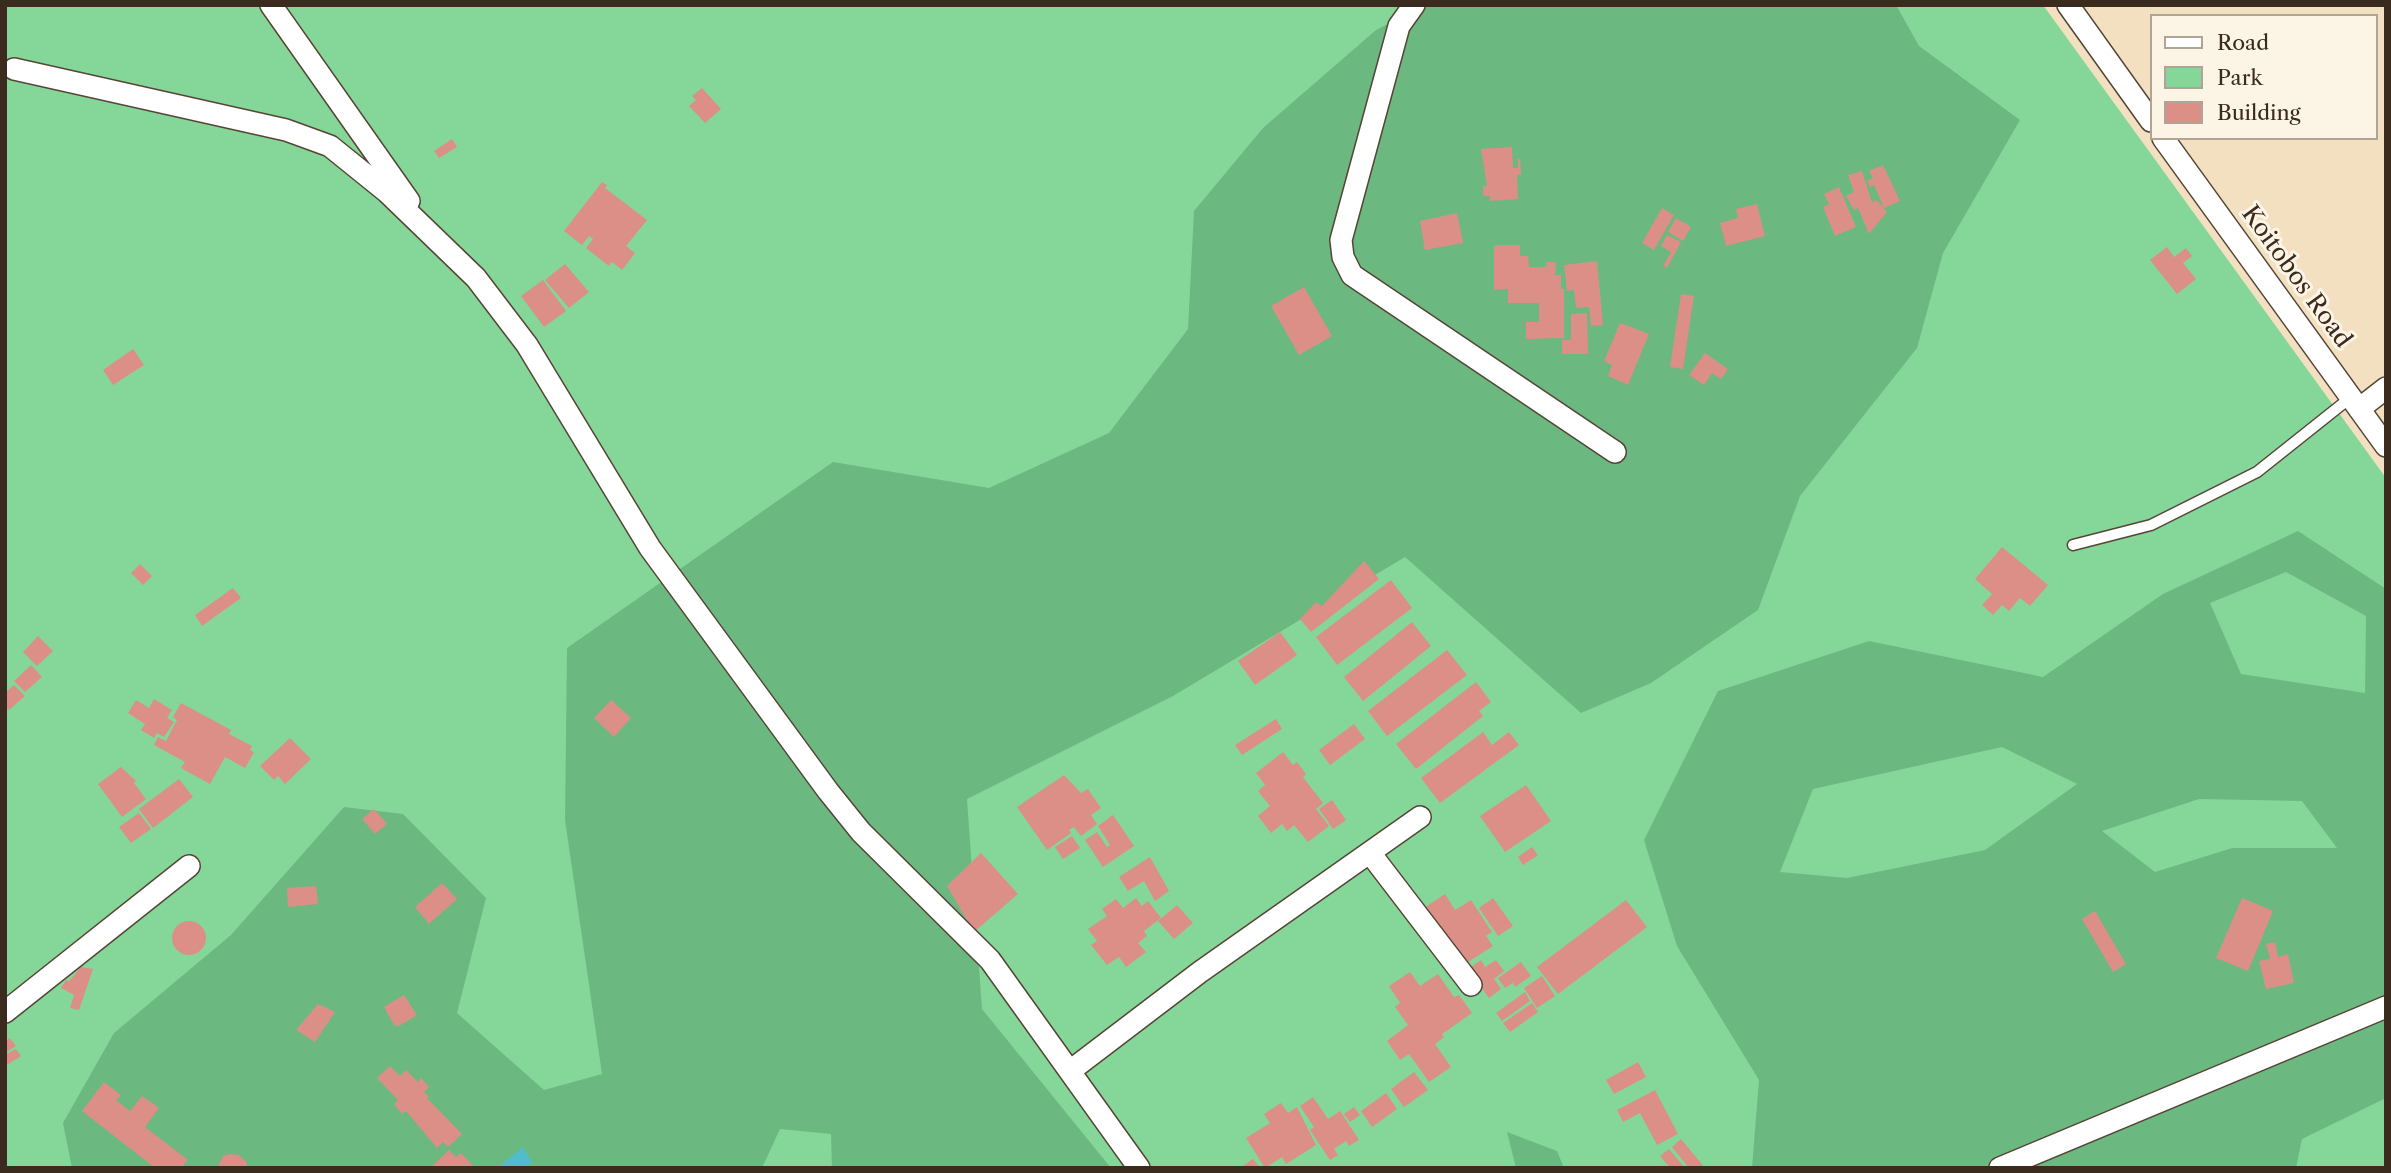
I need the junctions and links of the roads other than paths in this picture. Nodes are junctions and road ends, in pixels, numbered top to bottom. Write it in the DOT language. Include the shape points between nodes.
graph roads {
  1 [pos="271,5"];
  2 [pos="1414,5"];
  3 [pos="2068,5"];
  4 [pos="14,69"];
  5 [pos="2150,120"];
  6 [pos="2165,140"];
  7 [pos="438,241"];
  8 [pos="2386,388"];
  9 [pos="2354,404"];
  10 [pos="2386,446"];
  11 [pos="1615,452"];
  12 [pos="2073,545"];
  13 [pos="1420,817"];
  14 [pos="1370,853"];
  15 [pos="189,866"];
  16 [pos="1471,985"];
  17 [pos="2386,1007"];
  18 [pos="5,1012"];
  19 [pos="1070,1072"];
  20 [pos="1139,1168"];
  21 [pos="2000,1168"];
  1 -- 7 [label="street"];
  2 -- 11 [label="street" via="1399,26 1342,240 1343,257 1352,275"];
  3 -- 5 [label="street"];
  4 -- 7 [label="street" via="310,137 330,146 378,184"];
  6 -- 9 [label="street, Koitobos Road"];
  7 -- 19 [label="street" via="476,278 527,345 650,548 828,791 860,832 990,960"];
  8 -- 9 [label="street"];
  9 -- 10 [label="street, Koitobos Road"];
  9 -- 12 [label="lane" via="2257,472 2151,526"];
  13 -- 14 [label="street"];
  14 -- 16 [label="street"];
  14 -- 19 [label="street" via="1200,972"];
  15 -- 18 [label="street"];
  17 -- 21 [label="street"];
  19 -- 20 [label="street"];
}
